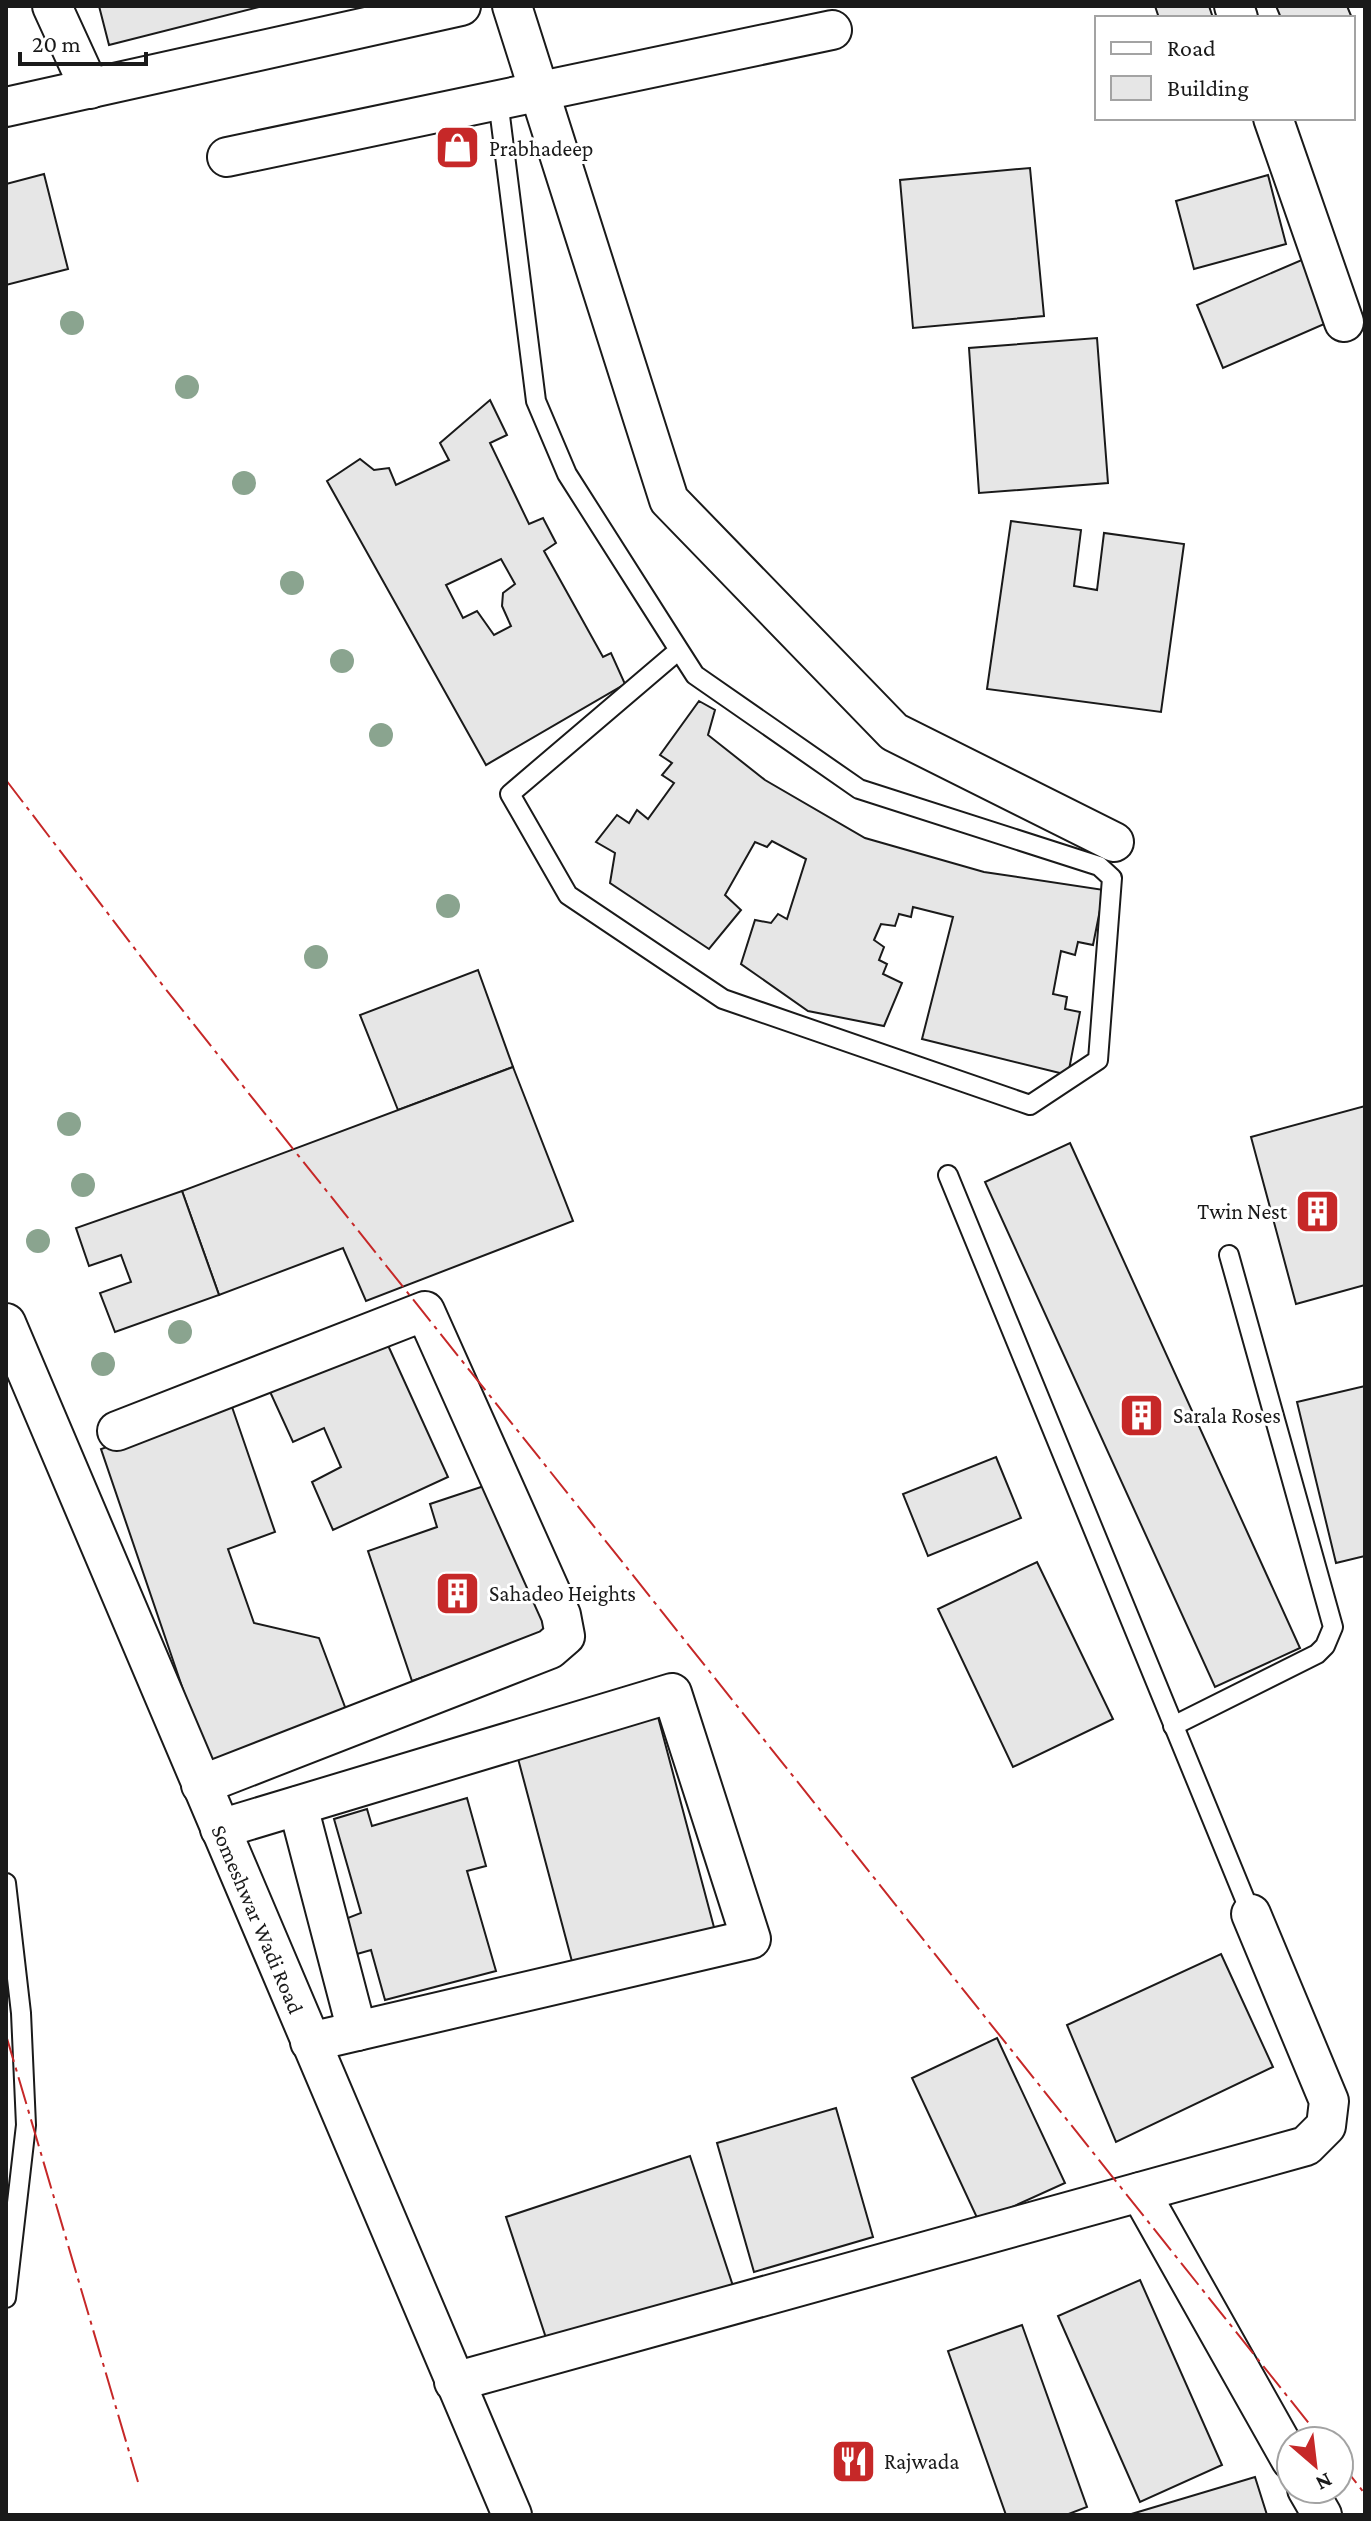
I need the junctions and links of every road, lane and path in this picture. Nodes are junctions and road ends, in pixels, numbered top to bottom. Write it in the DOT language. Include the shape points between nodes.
graph roads {
  1 [pos="52,6"];
  2 [pos="461,6"];
  3 [pos="512,6"];
  4 [pos="832,30"];
  5 [pos="90,89"];
  6 [pos="539,92"];
  7 [pos="498,100"];
  8 [pos="6,107"];
  9 [pos="1274,120"];
  10 [pos="227,157"];
  11 [pos="1344,322"];
  12 [pos="679,650"];
  13 [pos="1114,842"];
  14 [pos="948,1175"];
  15 [pos="1229,1255"];
  16 [pos="6,1323"];
  17 [pos="117,1431"];
  18 [pos="1173,1726"];
  19 [pos="201,1785"];
  20 [pos="298,1806"];
  21 [pos="220,1829"];
  22 [pos="6,1883"];
  23 [pos="1251,1914"];
  24 [pos="357,2031"];
  25 [pos="310,2042"];
  26 [pos="1140,2192"];
  27 [pos="6,2298"];
  28 [pos="454,2382"];
  29 [pos="1275,2432"];
  30 [pos="512,2515"];
  1 -- 5 [label="street"];
  2 -- 5 [label="street"];
  3 -- 6 [label="street"];
  4 -- 6 [label="street"];
  5 -- 8 [label="street"];
  6 -- 7 [label="street"];
  6 -- 13 [label="street" via="669,500 894,732"];
  7 -- 10 [label="street"];
  7 -- 12 [label="lane" via="536,401 567,474"];
  9 -- 11 [label="street"];
  12 -- 12 [label="lane" via="695,675 859,789 1099,866 1112,878 1098,1060 1030,1105 723,999 568,895 510,794"];
  14 -- 18 [label="lane"];
  15 -- 18 [label="lane" via="1333,1627 1317,1654"];
  16 -- 19 [label="street, Someshwar Wadi Road"];
  17 -- 19 [label="street" via="425,1311 561,1615 565,1636 550,1649"];
  18 -- 23 [label="lane"];
  19 -- 21 [label="street, Someshwar Wadi Road"];
  20 -- 21 [label="street"];
  20 -- 24 [label="street"];
  20 -- 24 [label="street" via="672,1693 751,1939"];
  21 -- 25 [label="street, Someshwar Wadi Road"];
  22 -- 27 [label="lane" via="21,2013 26,2125"];
  23 -- 26 [label="street" via="1329,2101 1326,2126 1306,2146"];
  24 -- 25 [label="street"];
  25 -- 28 [label="street, Someshwar Wadi Road"];
  26 -- 28 [label="street"];
  26 -- 29 [label="street"];
  28 -- 30 [label="street, Someshwar Wadi Road"];
}
